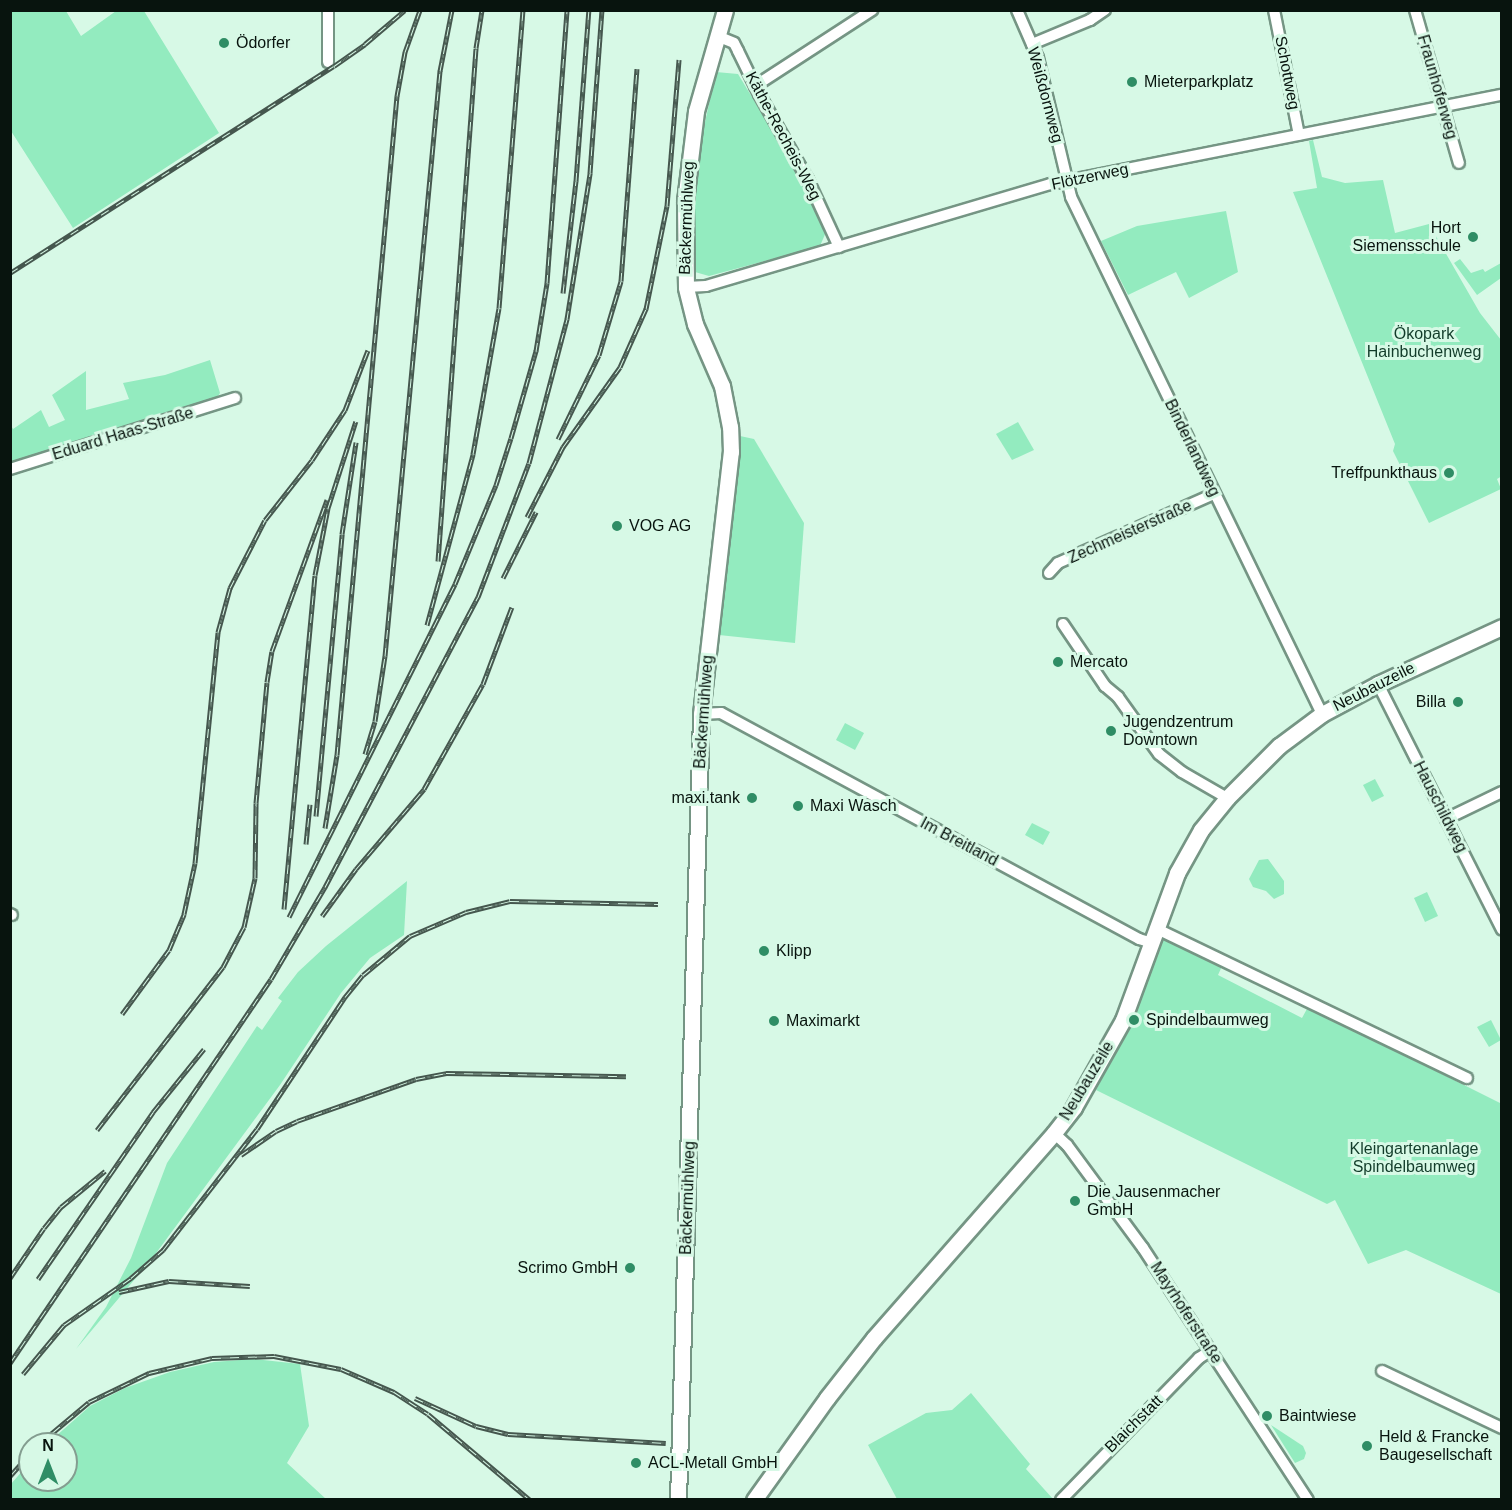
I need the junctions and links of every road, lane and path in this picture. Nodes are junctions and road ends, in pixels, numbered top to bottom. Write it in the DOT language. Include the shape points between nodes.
graph roads {
  1 [pos="328,10"];
  2 [pos="726,10"];
  3 [pos="872,10"];
  4 [pos="1017,10"];
  5 [pos="1105,10"];
  6 [pos="1274,10"];
  7 [pos="1415,10"];
  8 [pos="717,36"];
  9 [pos="1032,44"];
  10 [pos="328,62"];
  11 [pos="755,86"];
  12 [pos="1502,95"];
  13 [pos="1443,107"];
  14 [pos="1299,135"];
  15 [pos="1459,164"];
  16 [pos="1066,181"];
  17 [pos="839,247"];
  18 [pos="686,287"];
  19 [pos="235,398"];
  20 [pos="10,469"];
  21 [pos="1214,494"];
  22 [pos="1049,573"];
  23 [pos="1063,624"];
  24 [pos="1502,627"];
  25 [pos="1378,684"];
  26 [pos="701,714"];
  27 [pos="1322,714"];
  28 [pos="1502,792"];
  29 [pos="1227,798"];
  30 [pos="1446,819"];
  31 [pos="1497,907"];
  32 [pos="1502,929"];
  33 [pos="1154,936"];
  34 [pos="1467,1078"];
  35 [pos="1054,1133"];
  36 [pos="1210,1351"];
  37 [pos="1382,1371"];
  38 [pos="1502,1428"];
  39 [pos="678,1500"];
  40 [pos="754,1500"];
  41 [pos="1061,1500"];
  42 [pos="1308,1500"];
  1 -- 10 [label="street"];
  2 -- 8 [label="street, Bäckermühlweg"];
  3 -- 11 [label="street"];
  4 -- 9 [label="street, Weißdornweg"];
  5 -- 9 [label="street"];
  6 -- 14 [label="street, Schottweg"];
  7 -- 13 [label="street, Fraunhoferweg"];
  8 -- 11 [label="street, Käthe-Recheis-Weg" via="734,43"];
  8 -- 18 [label="street, Bäckermühlweg" via="696,111 687,170"];
  9 -- 16 [label="street, Weißdornweg"];
  11 -- 17 [label="street, Käthe-Recheis-Weg"];
  12 -- 13 [label="street, Flötzerweg"];
  13 -- 14 [label="street, Flötzerweg"];
  13 -- 15 [label="street, Fraunhoferweg"];
  14 -- 16 [label="street, Flötzerweg"];
  16 -- 17 [label="street, Flötzerweg"];
  16 -- 21 [label="street, Binderlandweg"];
  17 -- 18 [label="street, Flötzerweg" via="706,286"];
  18 -- 26 [label="street, Bäckermühlweg" via="694,324 722,386 730,435"];
  19 -- 20 [label="street, Eduard Haas-Straße"];
  21 -- 22 [label="street, Zechmeisterstraße" via="1058,564"];
  21 -- 27 [label="street, Binderlandweg"];
  23 -- 29 [label="street" via="1105,686 1118,697 1160,754"];
  24 -- 25 [label="street, Neubauzeile"];
  25 -- 27 [label="street, Neubauzeile"];
  25 -- 30 [label="street, Hauschildweg"];
  26 -- 33 [label="street, Im Breitland" via="721,713 1139,939"];
  26 -- 39 [label="street, Bäckermühlweg"];
  27 -- 29 [label="street, Neubauzeile" via="1272,752"];
  28 -- 30 [label="street"];
  29 -- 33 [label="street, Neubauzeile" via="1188,851"];
  30 -- 31 [label="street, Hauschildweg"];
  31 -- 32 [label="street, Hauschildweg"];
  33 -- 34 [label="street"];
  33 -- 35 [label="street, Neubauzeile" via="1123,1020 1074,1107"];
  35 -- 36 [label="street, Mayrhoferstraße" via="1143,1248"];
  35 -- 40 [label="street, Neubauzeile" via="874,1338"];
  36 -- 41 [label="street, Blaichstatt"];
  36 -- 42 [label="street, Mayrhoferstraße"];
  37 -- 38 [label="street"];
}
